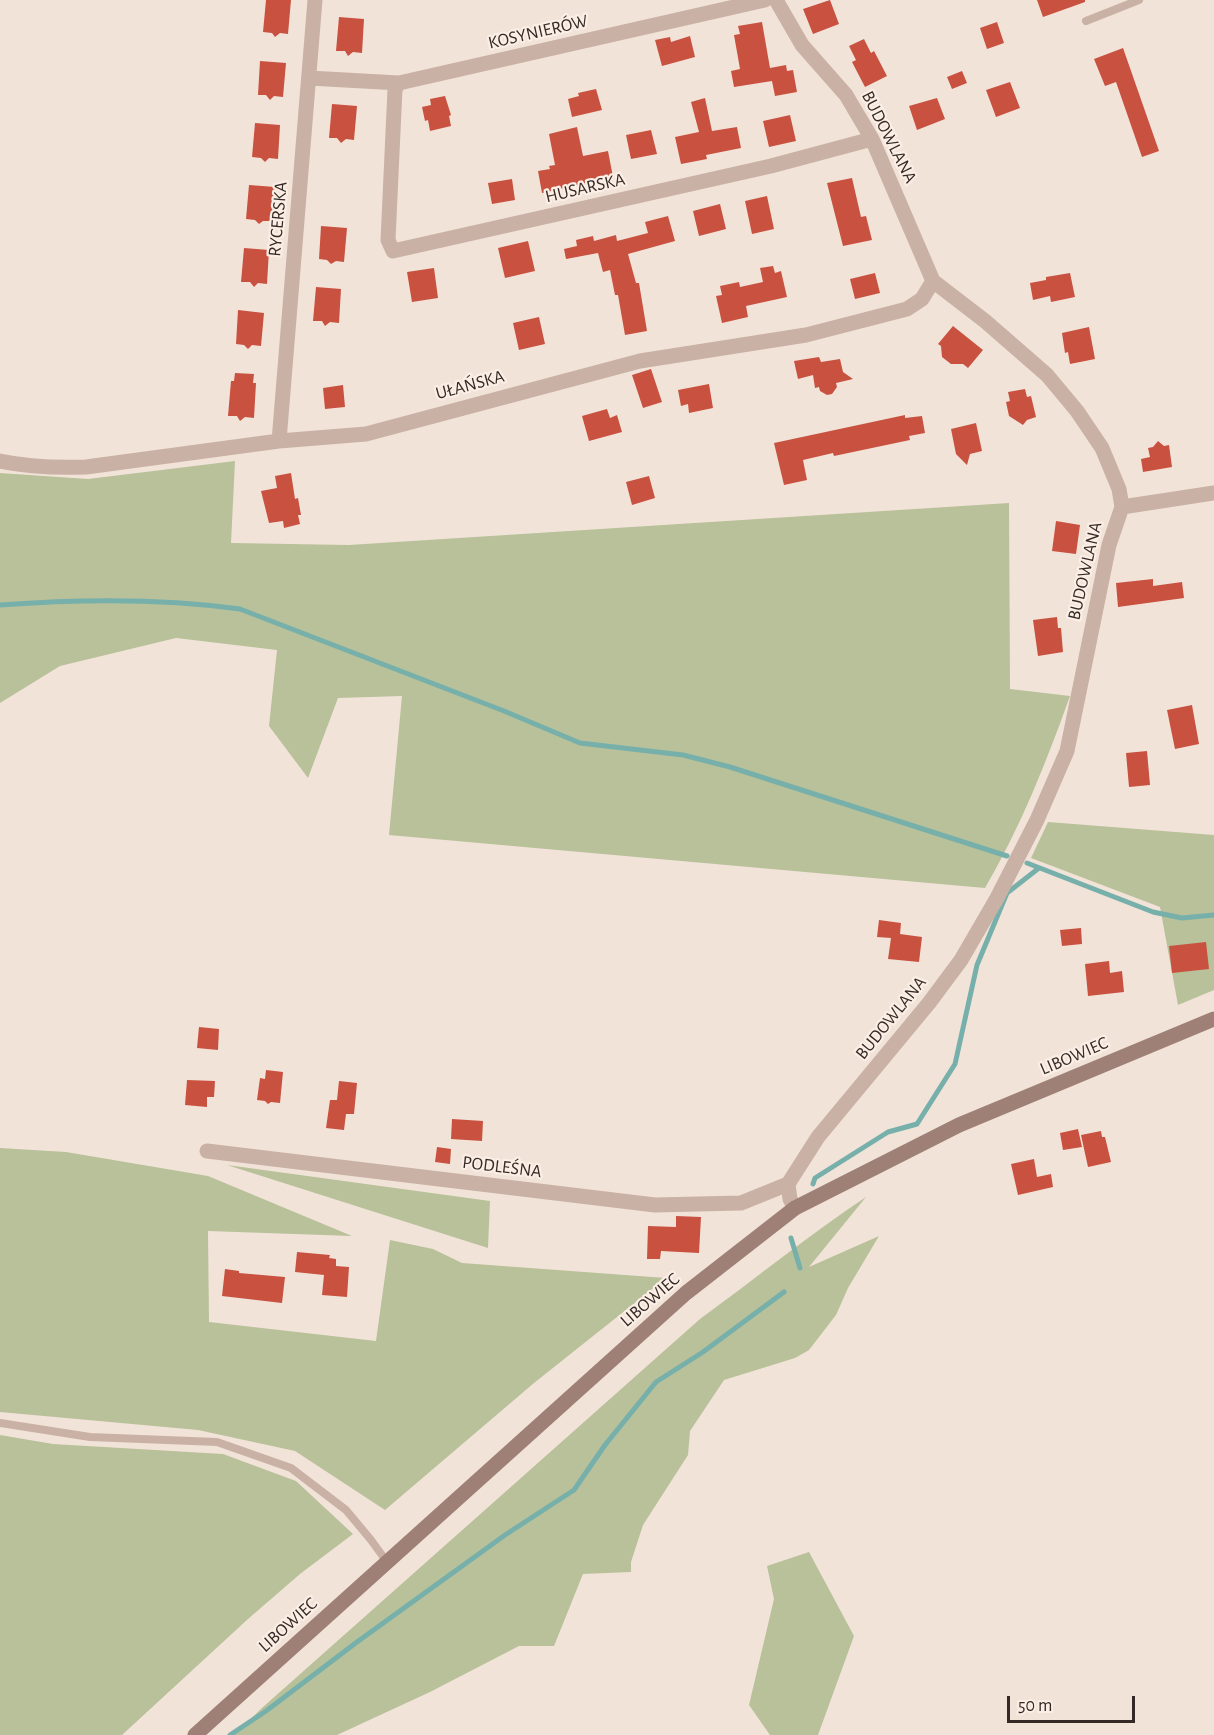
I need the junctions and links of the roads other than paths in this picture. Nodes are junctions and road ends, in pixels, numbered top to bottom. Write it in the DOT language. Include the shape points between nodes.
graph roads {
  1 [pos="315,0"];
  2 [pos="765,0"];
  3 [pos="776,0"];
  4 [pos="1138,0"];
  5 [pos="1086,21"];
  6 [pos="309,78"];
  7 [pos="399,83"];
  8 [pos="872,139"];
  9 [pos="933,282"];
  10 [pos="279,441"];
  11 [pos="0,461"];
  12 [pos="1214,493"];
  13 [pos="1122,507"];
  14 [pos="1214,1019"];
  15 [pos="207,1151"];
  16 [pos="788,1184"];
  17 [pos="795,1208"];
  18 [pos="0,1423"];
  19 [pos="387,1562"];
  20 [pos="195,1735"];
  1 -- 6 [label="street, RYCERSKA"];
  2 -- 7 [label="street, KOSYNIERÓW"];
  3 -- 8 [label="street, BUDOWLANA" via="802,45 846,95"];
  4 -- 5 [label="lane"];
  6 -- 7 [label="street, KOSYNIERÓW"];
  6 -- 10 [label="street, RYCERSKA"];
  7 -- 8 [label="street, HUSARSKA" via="395,89 388,240 393,252 771,166"];
  8 -- 9 [label="street, BUDOWLANA"];
  9 -- 10 [label="street, UŁAŃSKA" via="922,299 907,309 807,335 640,361 366,434"];
  9 -- 13 [label="street, BUDOWLANA" via="986,321 1047,375 1102,448"];
  10 -- 11 [label="street, UŁAŃSKA" via="60,468"];
  12 -- 13 [label="street"];
  13 -- 16 [label="street, BUDOWLANA" via="1109,544 1067,751 1037,820 961,960 818,1137"];
  14 -- 17 [label="street, LIBOWIEC" via="959,1125"];
  15 -- 16 [label="street, PODLEŚNA" via="655,1205 741,1203"];
  16 -- 17 [label="street"];
  17 -- 19 [label="street, LIBOWIEC" via="686,1293"];
  18 -- 19 [label="lane" via="90,1437 218,1442 291,1468 346,1510"];
  19 -- 20 [label="street, LIBOWIEC"];
}
